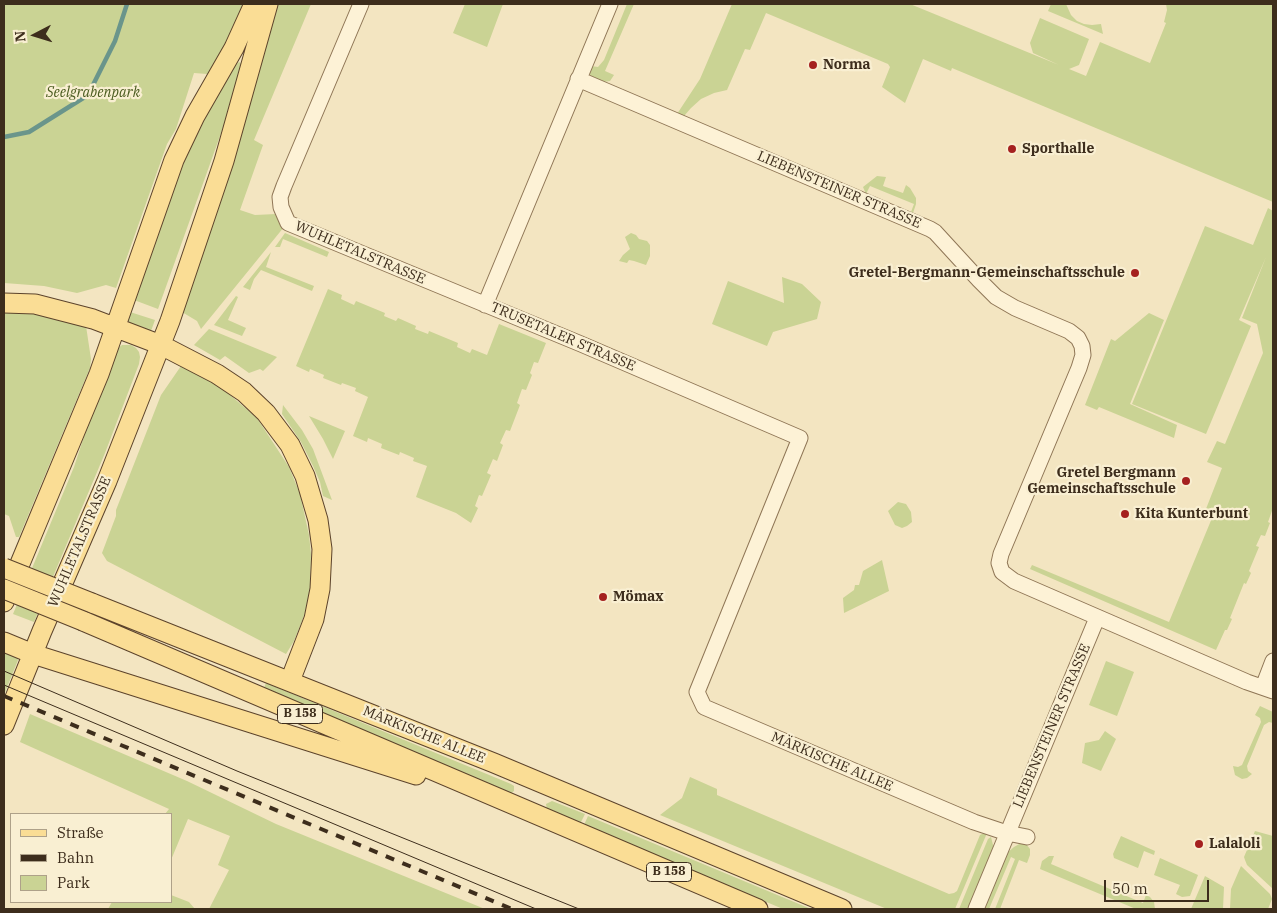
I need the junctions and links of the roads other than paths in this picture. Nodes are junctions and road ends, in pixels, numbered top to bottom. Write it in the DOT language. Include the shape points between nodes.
graph roads {
  1 [pos="254,4"];
  2 [pos="268,4"];
  3 [pos="361,4"];
  4 [pos="610,4"];
  5 [pos="578,79"];
  6 [pos="4,302"];
  7 [pos="485,305"];
  8 [pos="116,326"];
  9 [pos="161,345"];
  10 [pos="800,438"];
  11 [pos="4,568"];
  12 [pos="4,589"];
  13 [pos="4,602"];
  14 [pos="1097,618"];
  15 [pos="4,642"];
  16 [pos="33,654"];
  17 [pos="1273,661"];
  18 [pos="290,682"];
  19 [pos="1268,689"];
  20 [pos="4,725"];
  21 [pos="517,807"];
  22 [pos="1008,834"];
  23 [pos="1027,838"];
  24 [pos="758,909"];
  25 [pos="842,909"];
  26 [pos="976,909"];
  1 -- 8 [label="main road" via="174,160"];
  2 -- 9 [label="main road, WUHLETALSTRASSE" via="224,161"];
  3 -- 7 [label="street, WUHLETALSTRASSE" via="284,186 280,197 283,216 288,223"];
  4 -- 5 [label="street, TRUSETALER STRASSE"];
  5 -- 7 [label="street, TRUSETALER STRASSE"];
  5 -- 14 [label="street, LIEBENSTEINER STRASSE" via="930,229 996,297 1078,338 1083,356 1079,368 999,563 1002,572 1014,581"];
  6 -- 8 [label="main road" via="35,304"];
  7 -- 10 [label="street, TRUSETALER STRASSE"];
  8 -- 9 [label="main road"];
  8 -- 13 [label="main road"];
  9 -- 16 [label="main road, WUHLETALSTRASSE"];
  9 -- 18 [label="main road" via="244,392 266,413 290,445 305,476 318,520 322,570 314,619"];
  10 -- 22 [label="street, MÄRKISCHE ALLEE" via="698,692 704,707"];
  11 -- 18 [label="main road, MÄRKISCHE ALLEE / B 158, bridge"];
  12 -- 21 [label="main road, MÄRKISCHE ALLEE / B 158, bridge"];
  14 -- 19 [label="street, LIEBENSTEINER STRASSE"];
  14 -- 22 [label="street, LIEBENSTEINER STRASSE"];
  15 -- 16 [label="main road"];
  16 -- 20 [label="main road, WUHLETALSTRASSE"];
  16 -- 21 [label="main road"];
  17 -- 19 [label="street"];
  18 -- 25 [label="main road, MÄRKISCHE ALLEE / B 158" via="494,763"];
  21 -- 24 [label="main road, MÄRKISCHE ALLEE / B 158"];
  22 -- 23 [label="street, MÄRKISCHE ALLEE"];
  22 -- 26 [label="street"];
}
